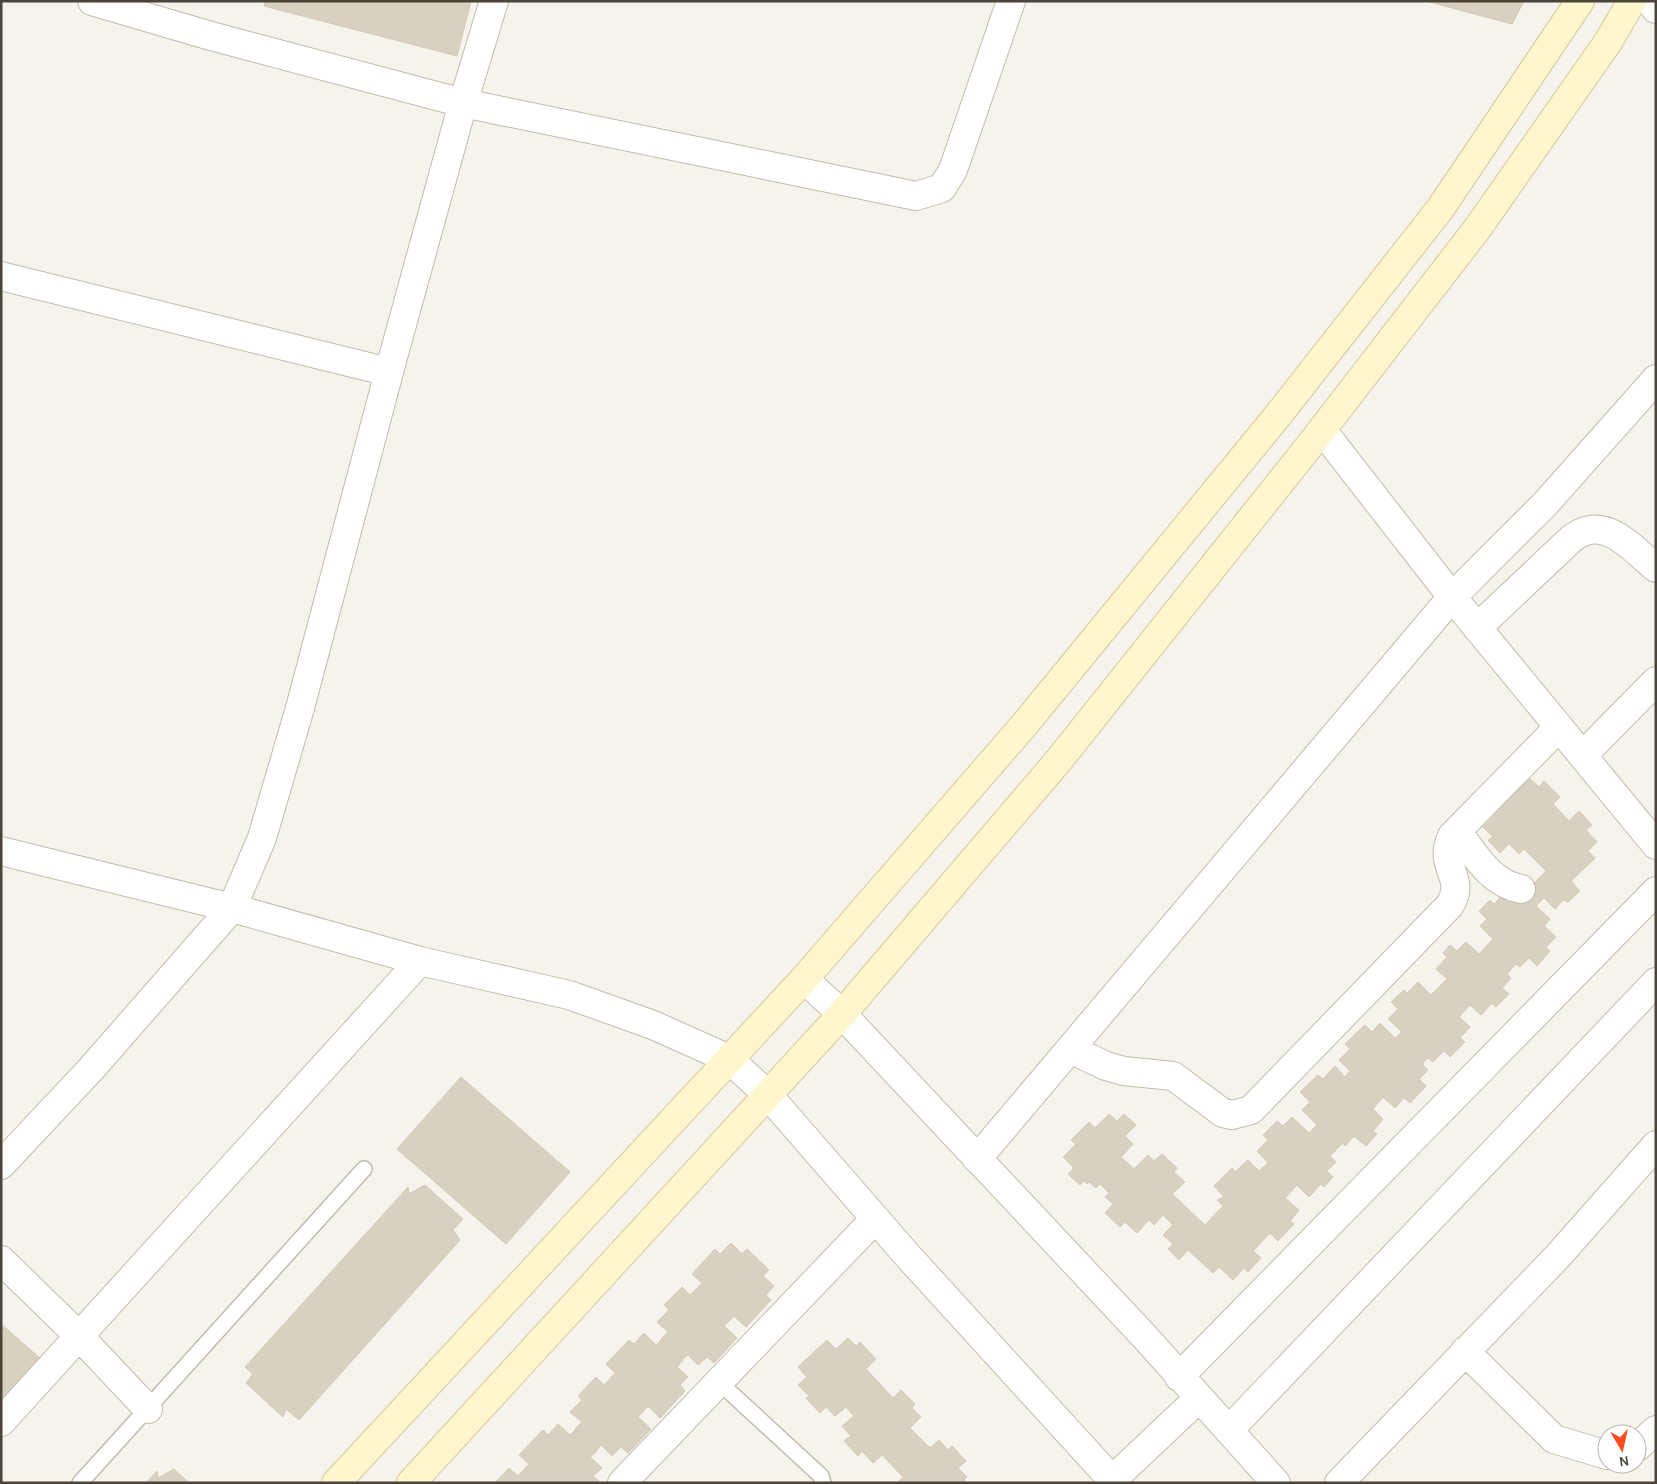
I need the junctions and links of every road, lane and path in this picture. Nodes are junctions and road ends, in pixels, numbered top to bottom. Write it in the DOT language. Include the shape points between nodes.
graph roads {
  1 [pos="92,1"];
  2 [pos="494,1"];
  3 [pos="1011,1"];
  4 [pos="1580,1"];
  5 [pos="1632,1"];
  6 [pos="1650,1"];
  7 [pos="1656,9"];
  8 [pos="463,102"];
  9 [pos="1,276"];
  10 [pos="389,372"];
  11 [pos="1656,379"];
  12 [pos="1322,430"];
  13 [pos="1656,568"];
  14 [pos="1452,597"];
  15 [pos="1477,628"];
  16 [pos="1656,681"];
  17 [pos="1559,727"];
  18 [pos="1582,755"];
  19 [pos="1457,831"];
  20 [pos="1656,845"];
  21 [pos="1,851"];
  22 [pos="1521,889"];
  23 [pos="1656,891"];
  24 [pos="232,908"];
  25 [pos="420,961"];
  26 [pos="804,979"];
  27 [pos="1656,982"];
  28 [pos="842,1014"];
  29 [pos="1070,1049"];
  30 [pos="729,1059"];
  31 [pos="767,1094"];
  32 [pos="1656,1145"];
  33 [pos="977,1159"];
  34 [pos="1,1165"];
  35 [pos="364,1169"];
  36 [pos="875,1219"];
  37 [pos="1,1260"];
  38 [pos="79,1336"];
  39 [pos="1465,1351"];
  40 [pos="1179,1377"];
  41 [pos="719,1382"];
  42 [pos="1199,1398"];
  43 [pos="148,1409"];
  44 [pos="1,1422"];
  45 [pos="1229,1430"];
  46 [pos="1597,1452"];
  47 [pos="1112,1482"];
  48 [pos="80,1483"];
  49 [pos="336,1483"];
  50 [pos="411,1483"];
  51 [pos="622,1483"];
  52 [pos="823,1483"];
  53 [pos="1276,1483"];
  54 [pos="1338,1483"];
  1 -- 8 [label="street" via="211,36"];
  2 -- 8 [label="street"];
  3 -- 8 [label="street" via="953,170 942,188 916,196"];
  4 -- 26 [label="main road" via="1440,209 1291,399 1025,724"];
  5 -- 12 [label="main road" via="1608,42 1477,228"];
  6 -- 7 [label="street"];
  8 -- 10 [label="street"];
  9 -- 10 [label="street"];
  10 -- 24 [label="street" via="262,838"];
  11 -- 14 [label="street" via="1544,504"];
  12 -- 14 [label="street"];
  12 -- 28 [label="main road" via="1059,760"];
  13 -- 15 [label="street" via="1614,534 1596,528 1586,530 1577,534"];
  14 -- 15 [label="street"];
  14 -- 29 [label="street"];
  15 -- 17 [label="street"];
  16 -- 18 [label="street"];
  17 -- 18 [label="street"];
  17 -- 19 [label="street"];
  18 -- 20 [label="street"];
  19 -- 22 [label="street" via="1493,877"];
  19 -- 29 [label="street" via="1446,852 1456,883 1450,906 1251,1110 1237,1115 1223,1113 1173,1076 1124,1071"];
  21 -- 24 [label="street"];
  23 -- 40 [label="street"];
  24 -- 25 [label="street"];
  24 -- 34 [label="street" via="91,1069"];
  25 -- 30 [label="street" via="569,996 652,1025"];
  25 -- 38 [label="street"];
  26 -- 28 [label="street"];
  26 -- 30 [label="main road"];
  27 -- 45 [label="street"];
  28 -- 31 [label="main road"];
  28 -- 33 [label="street"];
  29 -- 33 [label="street"];
  30 -- 31 [label="street"];
  30 -- 49 [label="main road"];
  31 -- 36 [label="street"];
  31 -- 50 [label="main road"];
  32 -- 39 [label="street" via="1558,1256"];
  33 -- 40 [label="street"];
  35 -- 43 [label="lane"];
  36 -- 41 [label="street"];
  36 -- 47 [label="street"];
  37 -- 38 [label="street"];
  38 -- 43 [label="street"];
  38 -- 44 [label="street"];
  39 -- 46 [label="street" via="1554,1439"];
  39 -- 54 [label="street"];
  40 -- 42 [label="street"];
  41 -- 51 [label="street"];
  41 -- 52 [label="lane" via="821,1476"];
  42 -- 45 [label="street"];
  42 -- 47 [label="street"];
  43 -- 48 [label="lane"];
  45 -- 53 [label="street"];
}
